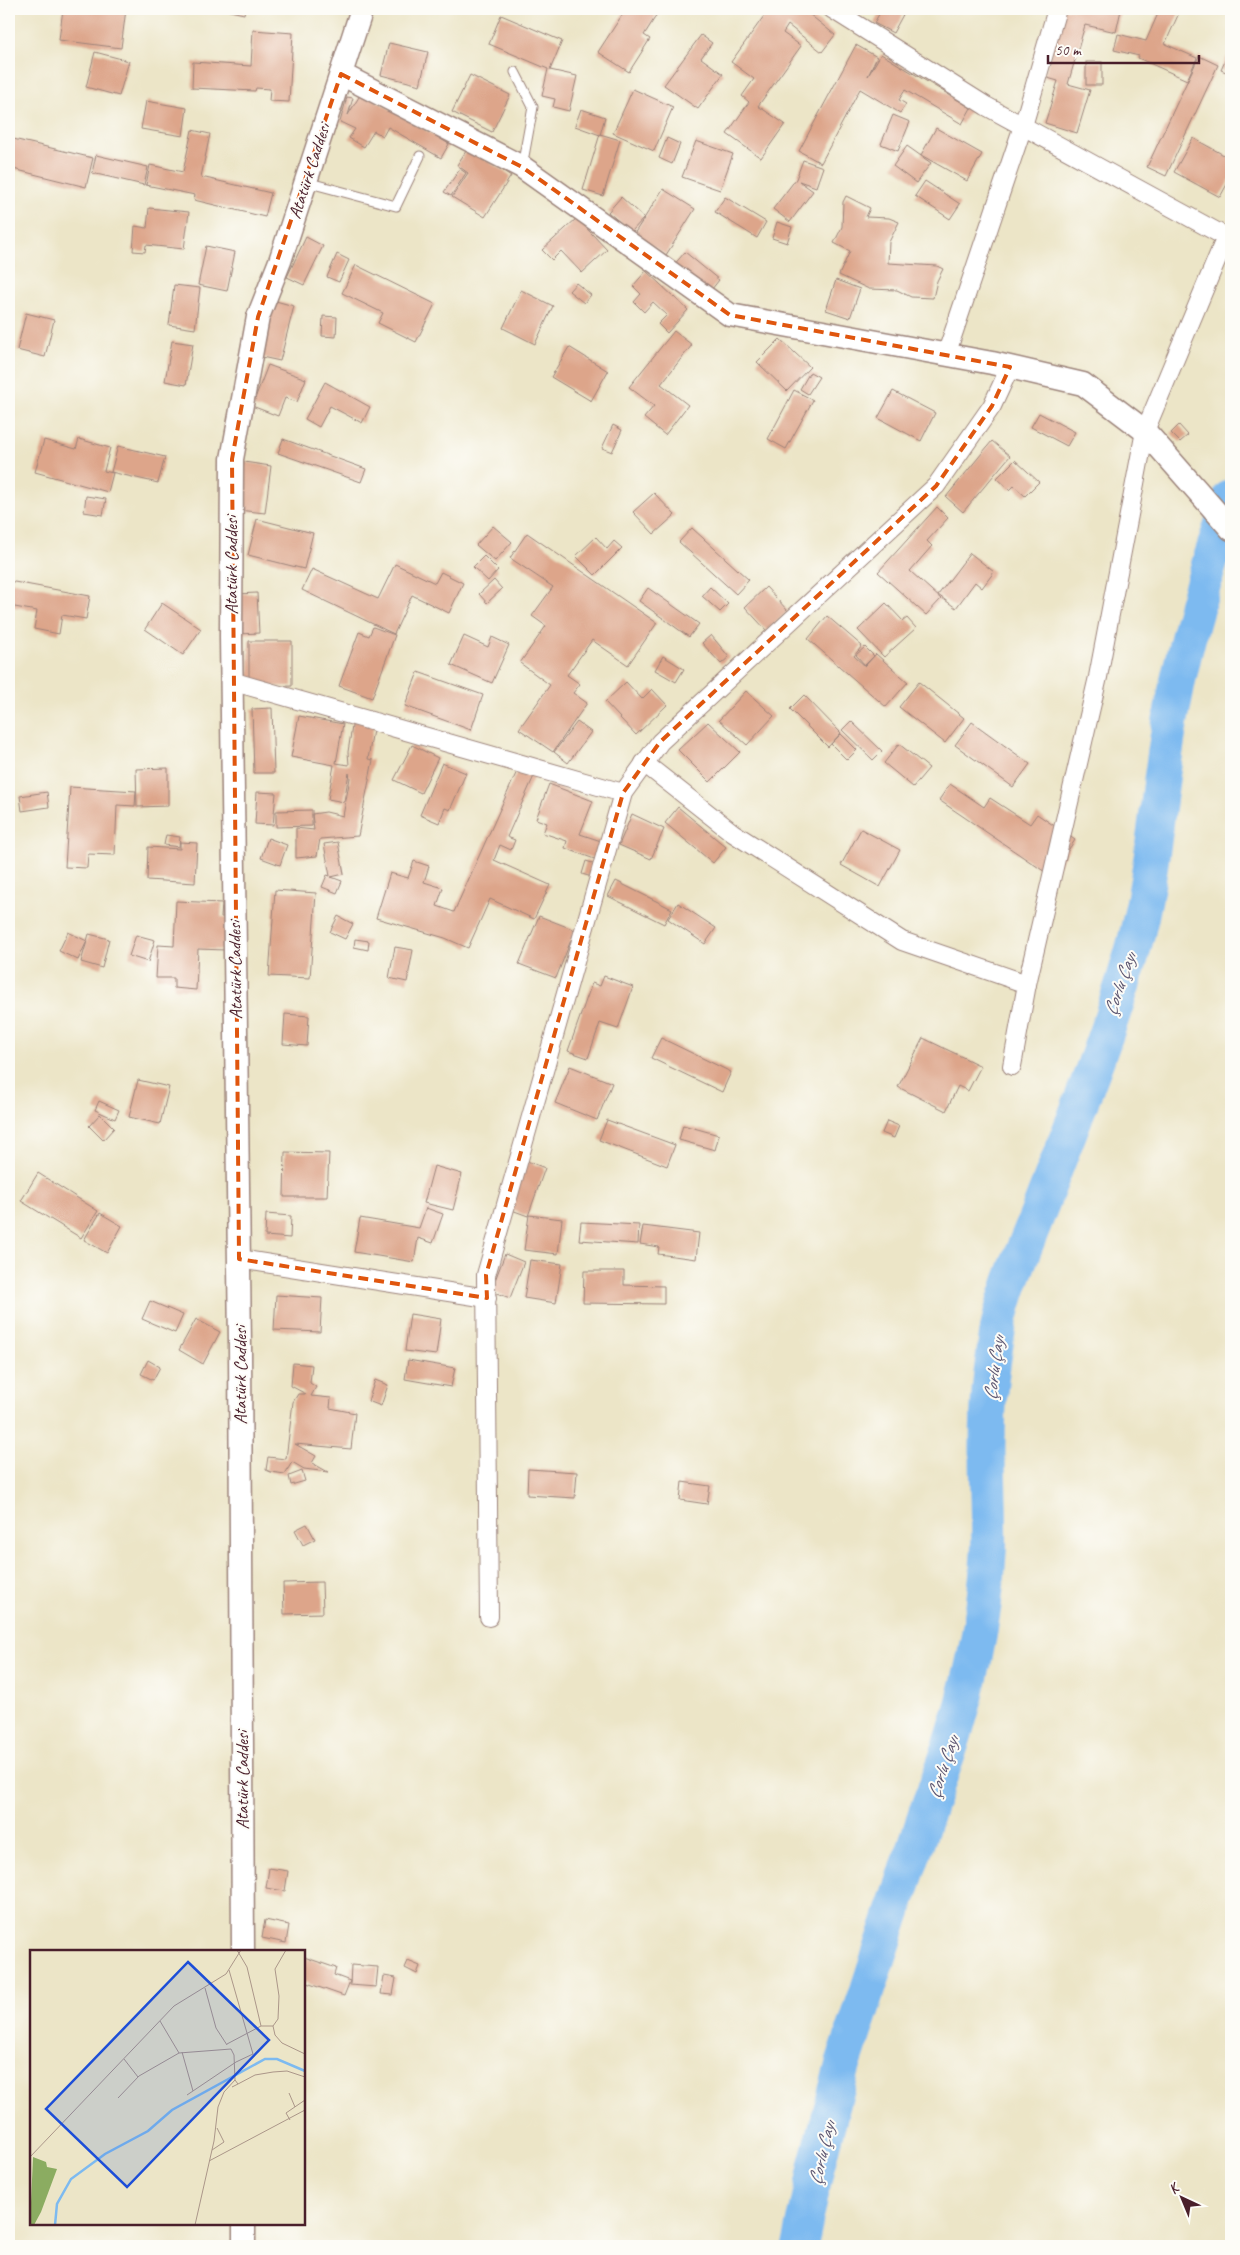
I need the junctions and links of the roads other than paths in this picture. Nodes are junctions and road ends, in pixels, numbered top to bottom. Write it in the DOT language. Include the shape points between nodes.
graph roads {
  1 [pos="357,9"];
  2 [pos="832,9"];
  3 [pos="1057,9"];
  4 [pos="515,72"];
  5 [pos="340,74"];
  6 [pos="1023,126"];
  7 [pos="420,156"];
  8 [pos="522,167"];
  9 [pos="306,182"];
  10 [pos="946,355"];
  11 [pos="1010,367"];
  12 [pos="1145,431"];
  13 [pos="1231,529"];
  14 [pos="231,681"];
  15 [pos="644,763"];
  16 [pos="633,778"];
  17 [pos="668,782"];
  18 [pos="623,793"];
  19 [pos="1027,984"];
  20 [pos="1012,1066"];
  21 [pos="239,1259"];
  22 [pos="486,1298"];
  23 [pos="489,1617"];
  24 [pos="243,1950"];
  25 [pos="244,2225"];
  26 [pos="244,2246"];
  1 -- 5 [label="street, Atatürk Caddesi"];
  2 -- 6 [label="street"];
  3 -- 6 [label="street"];
  4 -- 8 [label="lane" via="533,107"];
  5 -- 8 [label="street"];
  5 -- 9 [label="street, Atatürk Caddesi"];
  6 -- 10 [label="street"];
  6 -- 12 [label="street" via="1226,237"];
  7 -- 9 [label="lane" via="396,206"];
  8 -- 10 [label="street" via="730,315"];
  9 -- 14 [label="street, Atatürk Caddesi" via="258,317 232,459"];
  10 -- 11 [label="street"];
  11 -- 12 [label="street" via="1083,384"];
  11 -- 15 [label="street" via="992,406 936,486 660,742"];
  12 -- 13 [label="street"];
  12 -- 19 [label="street" via="1098,677"];
  14 -- 18 [label="street"];
  14 -- 21 [label="street, Atatürk Caddesi"];
  15 -- 16 [label="street"];
  15 -- 17 [label="street"];
  16 -- 17 [label="street"];
  16 -- 18 [label="street"];
  17 -- 19 [label="street" via="733,833 902,942"];
  18 -- 22 [label="street" via="486,1275"];
  19 -- 20 [label="street"];
  21 -- 22 [label="street"];
  21 -- 24 [label="street, Atatürk Caddesi"];
  22 -- 23 [label="street"];
  25 -- 26 [label="street"];
}
